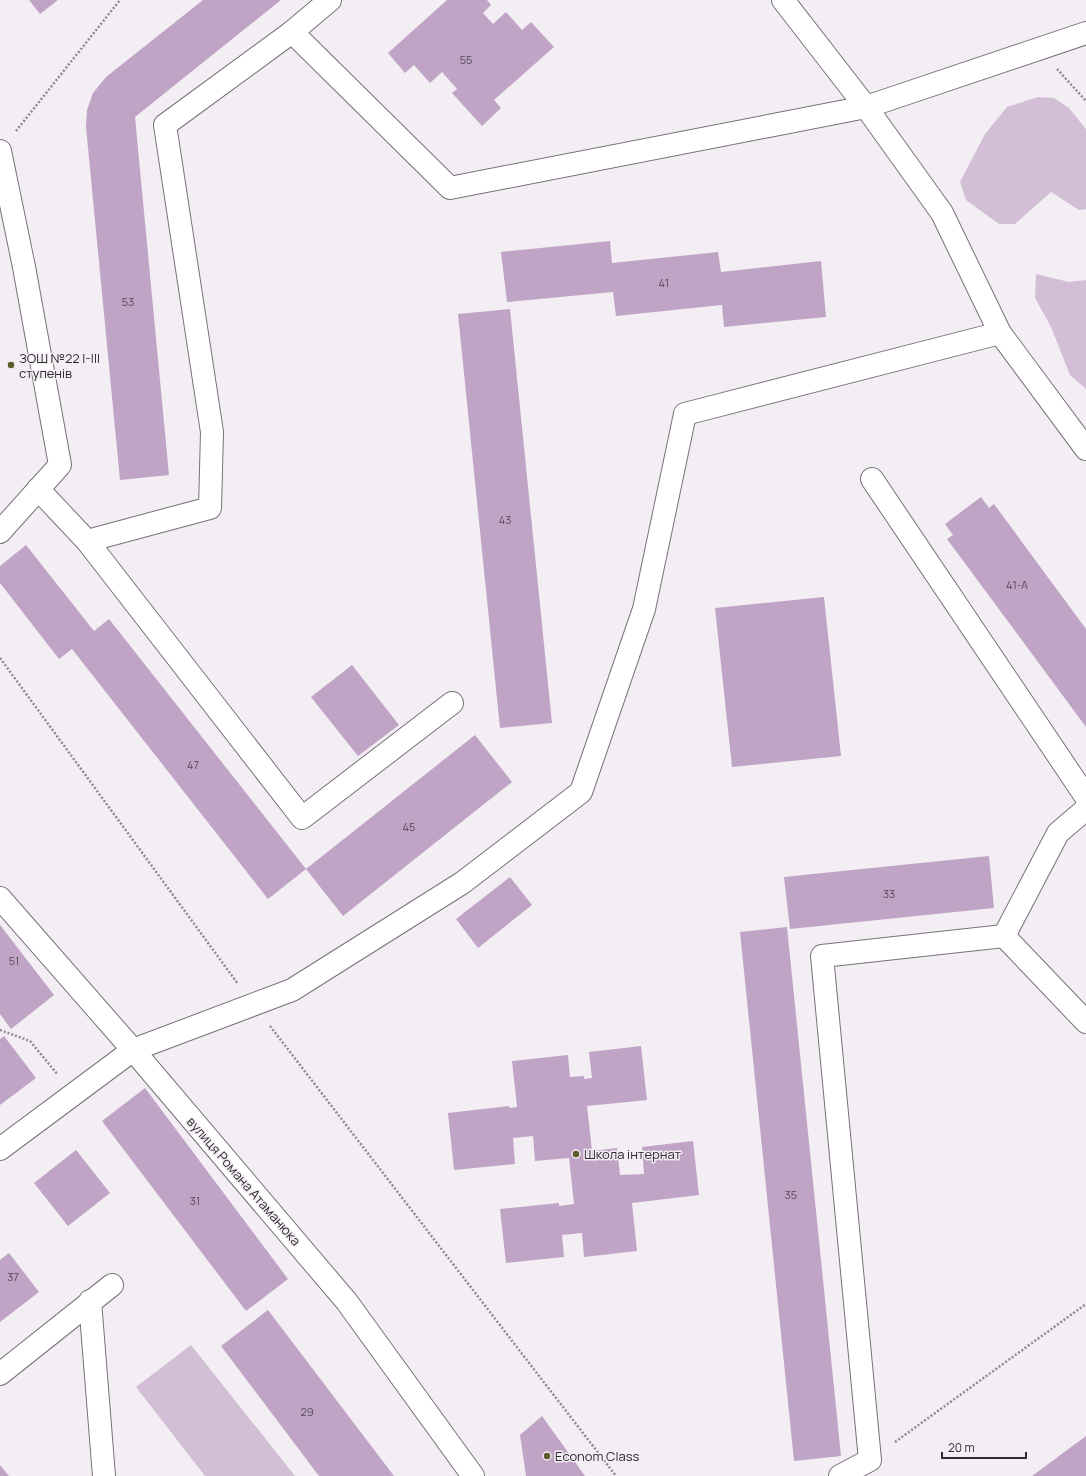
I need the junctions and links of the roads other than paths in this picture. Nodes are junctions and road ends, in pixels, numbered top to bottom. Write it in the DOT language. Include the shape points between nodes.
graph roads {
  1 [pos="330,0"];
  2 [pos="783,0"];
  3 [pos="292,32"];
  4 [pos="1086,33"];
  5 [pos="866,107"];
  6 [pos="0,152"];
  7 [pos="1000,333"];
  8 [pos="1086,449"];
  9 [pos="872,479"];
  10 [pos="38,489"];
  11 [pos="0,532"];
  12 [pos="87,541"];
  13 [pos="452,703"];
  14 [pos="1086,797"];
  15 [pos="1086,809"];
  16 [pos="0,898"];
  17 [pos="1004,936"];
  18 [pos="1086,1022"];
  19 [pos="132,1050"];
  20 [pos="0,1149"];
  21 [pos="112,1285"];
  22 [pos="90,1301"];
  23 [pos="0,1374"];
  24 [pos="104,1476"];
  25 [pos="473,1476"];
  26 [pos="840,1476"];
  1 -- 3 [label="street"];
  2 -- 5 [label="street"];
  3 -- 5 [label="street" via="450,188"];
  3 -- 12 [label="street" via="165,126 212,432 210,508"];
  4 -- 5 [label="street"];
  5 -- 7 [label="street" via="942,213"];
  6 -- 10 [label="street" via="60,464"];
  7 -- 8 [label="street"];
  7 -- 19 [label="street" via="685,414 644,609 581,792 462,884 292,990"];
  9 -- 14 [label="street"];
  10 -- 11 [label="street"];
  10 -- 12 [label="street"];
  12 -- 13 [label="street" via="302,818"];
  15 -- 17 [label="street" via="1058,833"];
  16 -- 19 [label="street, вулиця Романа Атаманюка"];
  17 -- 18 [label="street"];
  17 -- 26 [label="street" via="822,956 870,1460"];
  19 -- 20 [label="street"];
  19 -- 25 [label="street, вулиця Романа Атаманюка" via="347,1302"];
  21 -- 22 [label="street"];
  22 -- 23 [label="street"];
  22 -- 24 [label="street"];
}
